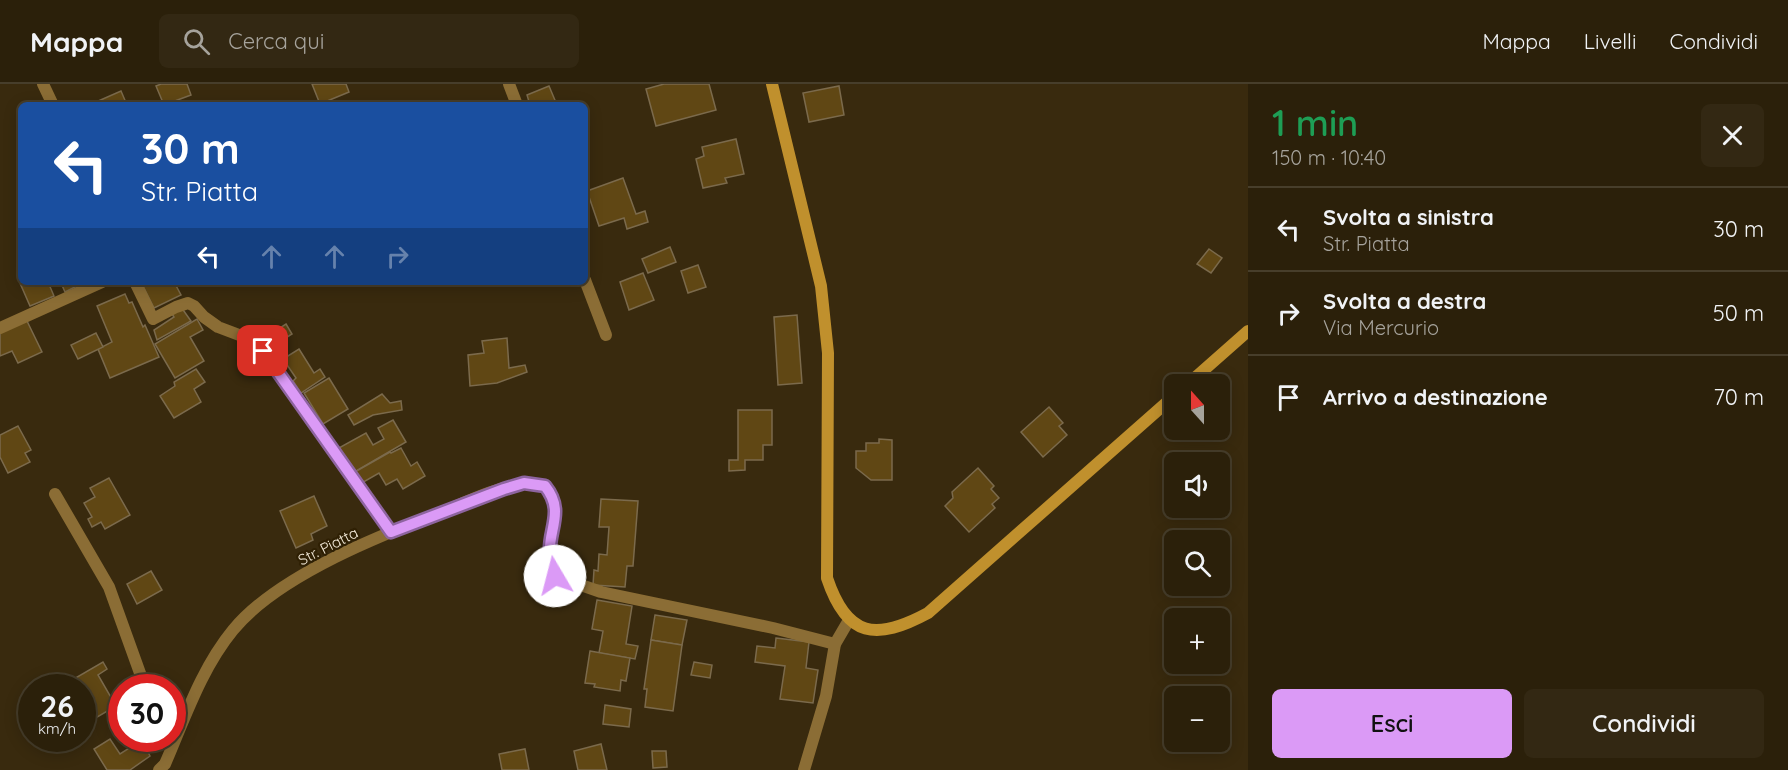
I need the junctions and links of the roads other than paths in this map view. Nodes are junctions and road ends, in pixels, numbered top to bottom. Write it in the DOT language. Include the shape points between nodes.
graph roads {
  1 [pos="44,84"];
  2 [pos="509,84"];
  3 [pos="772,84"];
  4 [pos="52,102"];
  5 [pos="516,102"];
  6 [pos="95,285"];
  7 [pos="136,285"];
  8 [pos="587,285"];
  9 [pos="0,328"];
  10 [pos="1248,331"];
  11 [pos="606,335"];
  12 [pos="1199,374"];
  13 [pos="1164,405"];
  14 [pos="54,494"];
  15 [pos="391,532"];
  16 [pos="849,620"];
  17 [pos="835,644"];
  18 [pos="140,674"];
  19 [pos="170,754"];
  20 [pos="159,770"];
  21 [pos="804,770"];
  1 -- 4 [label="street"];
  2 -- 5 [label="street"];
  3 -- 16 [label="main road" via="821,286 828,353 827,578 840,610"];
  6 -- 9 [label="street"];
  7 -- 15 [label="street" via="153,319 188,303 218,327 255,340"];
  8 -- 11 [label="street"];
  10 -- 12 [label="main road"];
  13 -- 16 [label="main road" via="928,613 890,629 868,629"];
  14 -- 18 [label="street" via="109,587"];
  15 -- 17 [label="street, Str. Piatta" via="524,483 545,486 554,497 550,556 555,576 602,592"];
  15 -- 19 [label="street, Str. Piatta" via="318,566 267,597 233,630 202,676"];
  16 -- 17 [label="street"];
  17 -- 21 [label="street" via="826,696"];
  19 -- 20 [label="street, Str. Piatta"];
}
